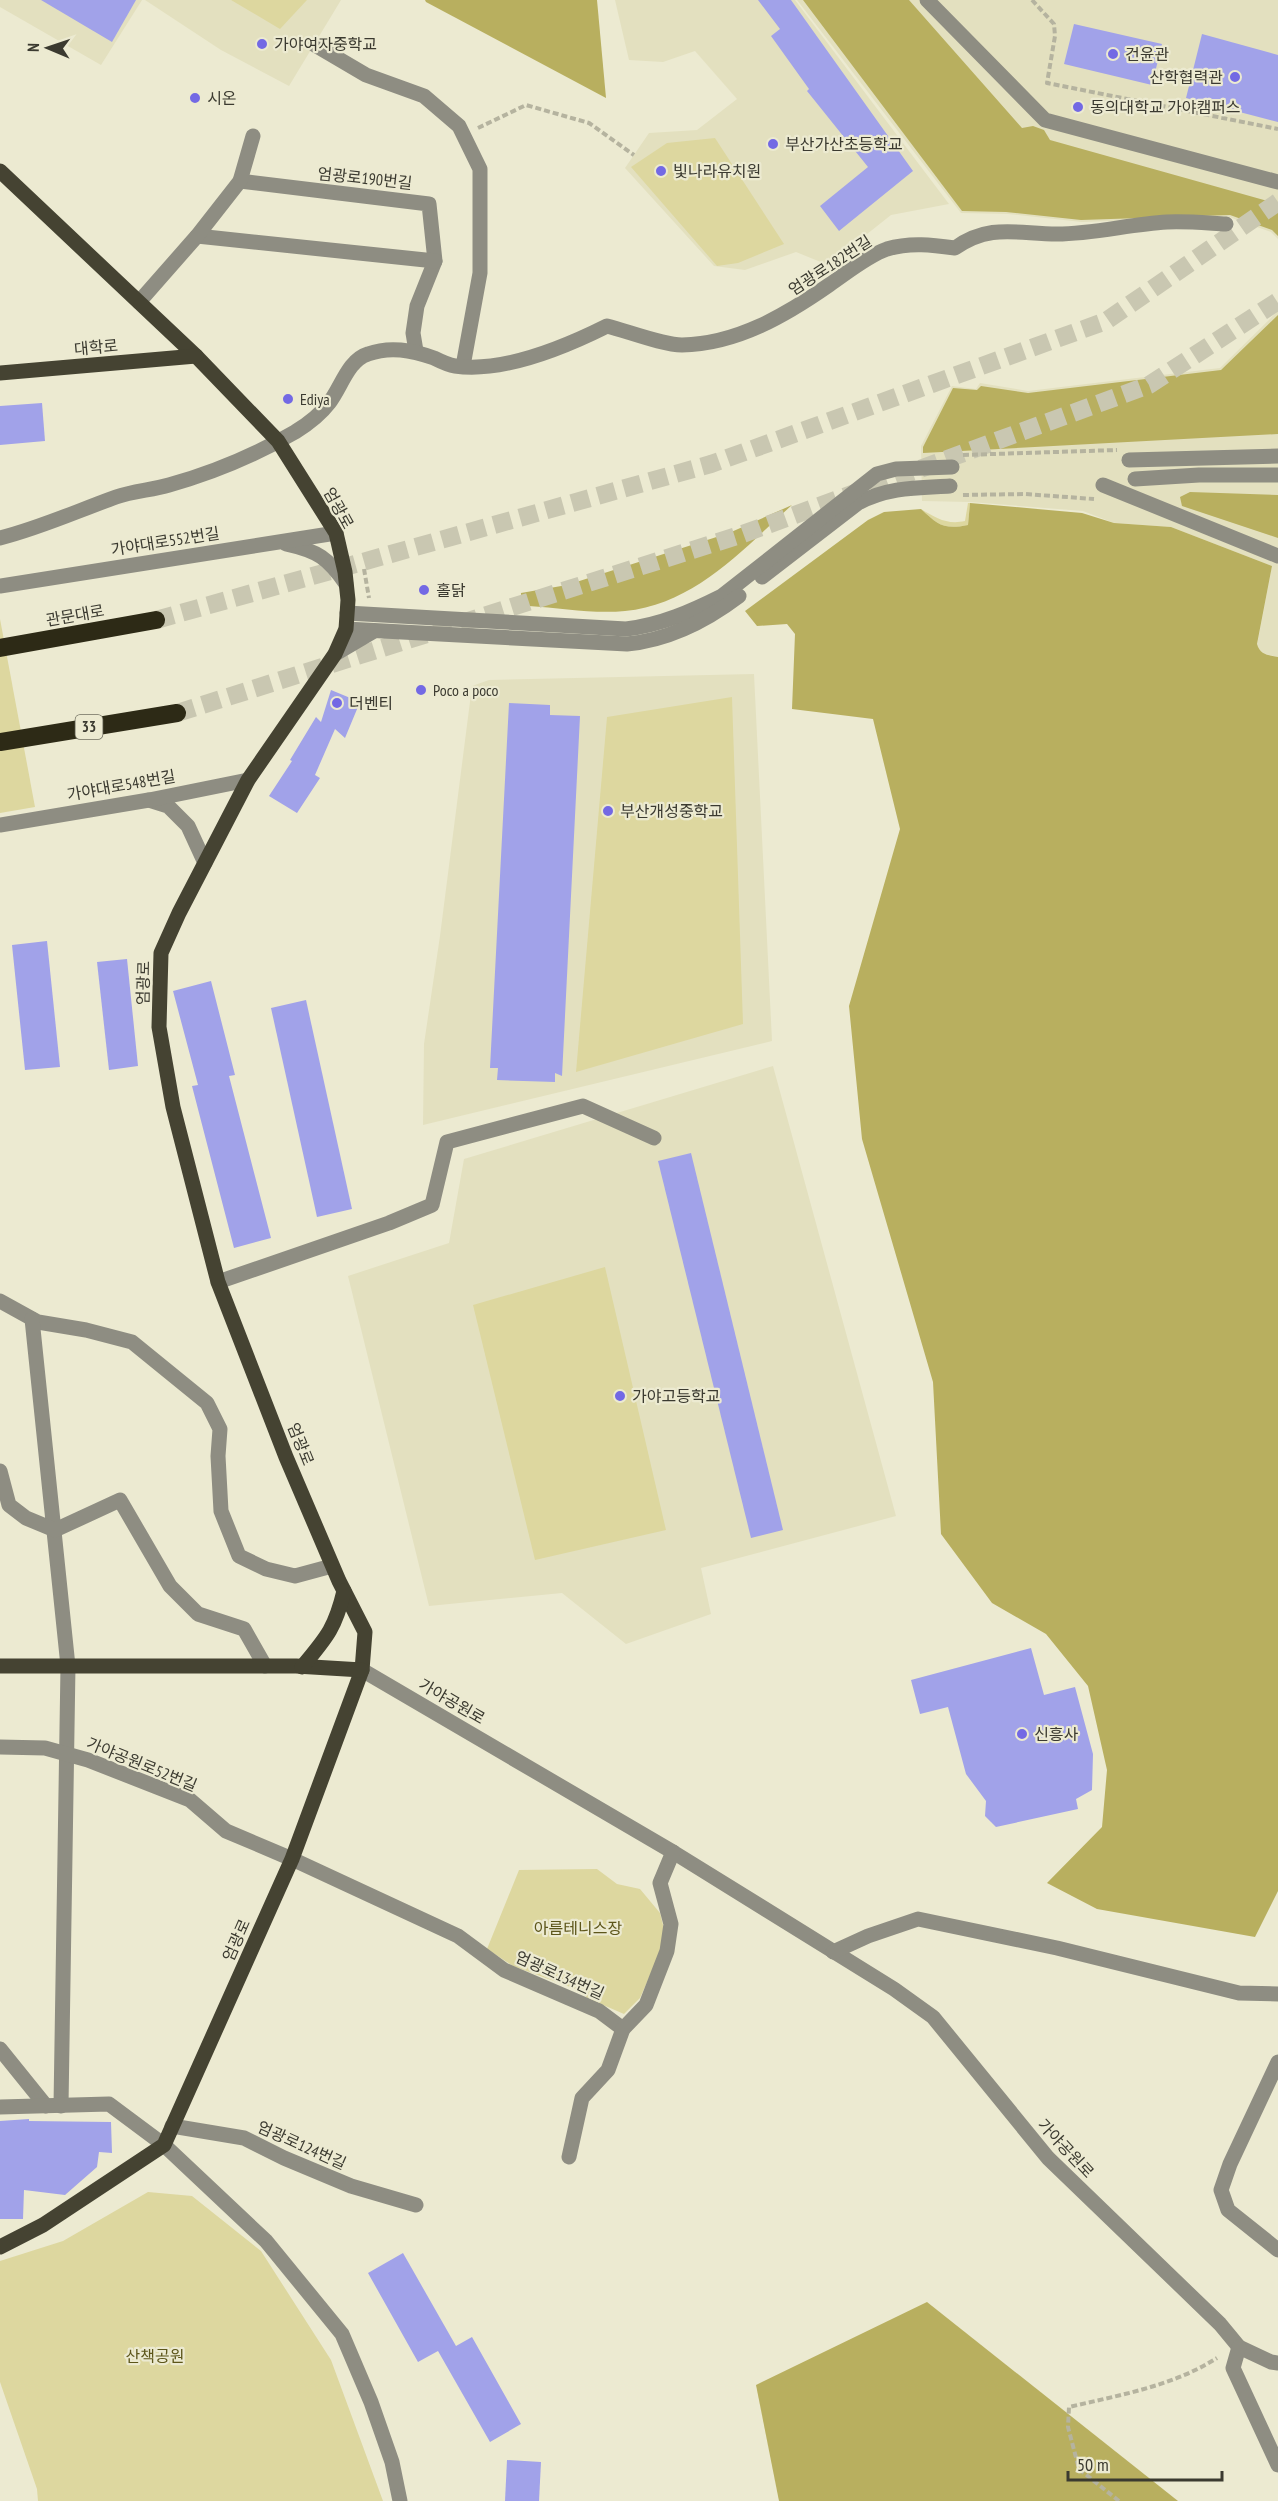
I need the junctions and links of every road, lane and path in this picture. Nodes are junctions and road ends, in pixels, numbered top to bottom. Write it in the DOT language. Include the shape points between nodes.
graph roads {
  1 [pos="927,0"];
  2 [pos="1032,0"];
  3 [pos="315,45"];
  4 [pos="1278,129"];
  5 [pos="253,135"];
  6 [pos="464,135"];
  7 [pos="634,155"];
  8 [pos="0,171"];
  9 [pos="240,181"];
  10 [pos="1278,182"];
  11 [pos="1226,224"];
  12 [pos="197,236"];
  13 [pos="435,261"];
  14 [pos="139,302"];
  15 [pos="416,351"];
  16 [pos="196,356"];
  17 [pos="464,366"];
  18 [pos="0,373"];
  19 [pos="278,441"];
  20 [pos="1278,456"];
  21 [pos="1129,460"];
  22 [pos="952,466"];
  23 [pos="1278,475"];
  24 [pos="1135,478"];
  25 [pos="1103,485"];
  26 [pos="950,486"];
  27 [pos="336,533"];
  28 [pos="0,538"];
  29 [pos="277,542"];
  30 [pos="1278,556"];
  31 [pos="346,584"];
  32 [pos="0,586"];
  33 [pos="156,620"];
  34 [pos="347,621"];
  35 [pos="375,631"];
  36 [pos="0,648"];
  37 [pos="335,654"];
  38 [pos="177,713"];
  39 [pos="0,742"];
  40 [pos="248,780"];
  41 [pos="149,800"];
  42 [pos="0,825"];
  43 [pos="205,863"];
  44 [pos="654,1138"];
  45 [pos="218,1282"];
  46 [pos="0,1301"];
  47 [pos="32,1319"];
  48 [pos="0,1471"];
  49 [pos="52,1529"];
  50 [pos="332,1566"];
  51 [pos="344,1591"];
  52 [pos="0,1666"];
  53 [pos="68,1666"];
  54 [pos="265,1666"];
  55 [pos="302,1666"];
  56 [pos="362,1670"];
  57 [pos="0,1747"];
  58 [pos="66,1754"];
  59 [pos="673,1852"];
  60 [pos="292,1859"];
  61 [pos="833,1953"];
  62 [pos="1274,1994"];
  63 [pos="1278,2009"];
  64 [pos="623,2029"];
  65 [pos="0,2049"];
  66 [pos="1278,2062"];
  67 [pos="53,2106"];
  68 [pos="0,2107"];
  69 [pos="172,2126"];
  70 [pos="164,2145"];
  71 [pos="569,2157"];
  72 [pos="416,2205"];
  73 [pos="0,2247"];
  74 [pos="1278,2250"];
  75 [pos="1239,2347"];
  76 [pos="1278,2363"];
  77 [pos="1278,2465"];
  78 [pos="400,2501"];
  79 [pos="1119,2501"];
  1 -- 10 [label="street" via="1045,120"];
  2 -- 4 [label="path" via="1053,24 1056,36 1047,83"];
  3 -- 6 [label="street" via="366,75 424,96"];
  5 -- 9 [label="street"];
  6 -- 7 [label="path" via="526,105 589,123"];
  6 -- 17 [label="street" via="480,168 481,227 480,273"];
  8 -- 14 [label="main road, 엄광로"];
  9 -- 12 [label="street"];
  9 -- 13 [label="street, 엄광로190번길" via="429,204"];
  11 -- 17 [label="street, 엄광로182번길" via="1169,222 1056,234 993,232 971,236 956,248 916,244 886,249 792,312 716,341 680,345 607,326 520,360"];
  12 -- 13 [label="street"];
  12 -- 14 [label="street"];
  13 -- 15 [label="street, 엄광로190번길" via="417,306 413,333"];
  14 -- 16 [label="main road, 엄광로"];
  15 -- 17 [label="street, 엄광로182번길"];
  15 -- 19 [label="street, 엄광로182번길" via="384,348 363,355 314,420"];
  16 -- 18 [label="main road, 대학로"];
  16 -- 19 [label="main road, 엄광로"];
  19 -- 27 [label="main road, 엄광로"];
  19 -- 28 [label="street" via="219,468 169,485 118,496"];
  20 -- 21 [label="street"];
  22 -- 34 [label="street" via="877,474 722,596 648,626 626,629"];
  23 -- 24 [label="street"];
  25 -- 30 [label="street"];
  26 -- 35 [label="street" via="893,489 858,503 717,612 649,642 590,643"];
  27 -- 29 [label="street, 가야대로552번길"];
  27 -- 31 [label="main road, 엄광로"];
  29 -- 31 [label="street" via="315,552 331,562"];
  29 -- 32 [label="street, 가야대로552번길"];
  31 -- 34 [label="main road, 엄광로"];
  33 -- 36 [label="highway, 관문대로"];
  34 -- 35 [label="street"];
  34 -- 37 [label="main road, 엄광로"];
  35 -- 37 [label="street"];
  37 -- 40 [label="main road, 엄광로"];
  38 -- 39 [label="highway, 33"];
  40 -- 41 [label="street, 가야대로548번길"];
  40 -- 43 [label="main road, 엄광로"];
  41 -- 42 [label="street, 가야대로548번길"];
  41 -- 43 [label="street" via="168,806 188,826"];
  43 -- 45 [label="main road, 엄광로" via="161,953 159,1027 173,1107"];
  44 -- 45 [label="street" via="583,1106 447,1142 432,1205"];
  45 -- 50 [label="main road, 엄광로"];
  46 -- 47 [label="street"];
  47 -- 49 [label="street"];
  47 -- 50 [label="street" via="132,1342 207,1402 220,1429 221,1511 239,1556 266,1569 295,1576"];
  48 -- 49 [label="street" via="9,1505 26,1518"];
  49 -- 53 [label="street"];
  49 -- 54 [label="street" via="120,1500 170,1586 198,1614 244,1629"];
  50 -- 51 [label="main road, 엄광로"];
  51 -- 55 [label="main road" via="338,1618 327,1638"];
  51 -- 56 [label="main road, 엄광로" via="365,1632"];
  52 -- 53 [label="main road, 가야공원로"];
  53 -- 54 [label="main road, 가야공원로"];
  53 -- 58 [label="street"];
  54 -- 55 [label="main road, 가야공원로"];
  55 -- 56 [label="main road, 가야공원로"];
  56 -- 59 [label="street, 가야공원로"];
  56 -- 60 [label="main road, 엄광로"];
  57 -- 58 [label="street, 가야공원로52번길" via="45,1748"];
  58 -- 60 [label="street, 가야공원로52번길" via="190,1800 226,1831"];
  58 -- 67 [label="street"];
  59 -- 61 [label="street, 가야공원로"];
  59 -- 64 [label="street" via="660,1883 671,1924 667,1951 646,2005"];
  60 -- 64 [label="street, 엄광로134번길" via="458,1936 504,1970 599,2011"];
  60 -- 69 [label="main road, 엄광로"];
  61 -- 62 [label="street" via="918,1919 1239,1993"];
  61 -- 75 [label="street, 가야공원로" via="933,2017 1048,2158"];
  62 -- 63 [label="street"];
  64 -- 71 [label="street" via="608,2070 582,2098"];
  65 -- 67 [label="street"];
  66 -- 74 [label="street" via="1221,2190 1228,2210"];
  67 -- 68 [label="street"];
  67 -- 70 [label="street" via="109,2104"];
  69 -- 70 [label="main road, 엄광로"];
  69 -- 72 [label="street, 엄광로124번길" via="244,2138 351,2186"];
  70 -- 73 [label="main road" via="44,2225"];
  70 -- 78 [label="street" via="266,2241 342,2334 392,2462"];
  75 -- 76 [label="street, 가야공원로"];
  75 -- 77 [label="street" via="1233,2368"];
  75 -- 79 [label="path" via="1168,2382 1069,2407 1068,2427 1079,2469"];
}
